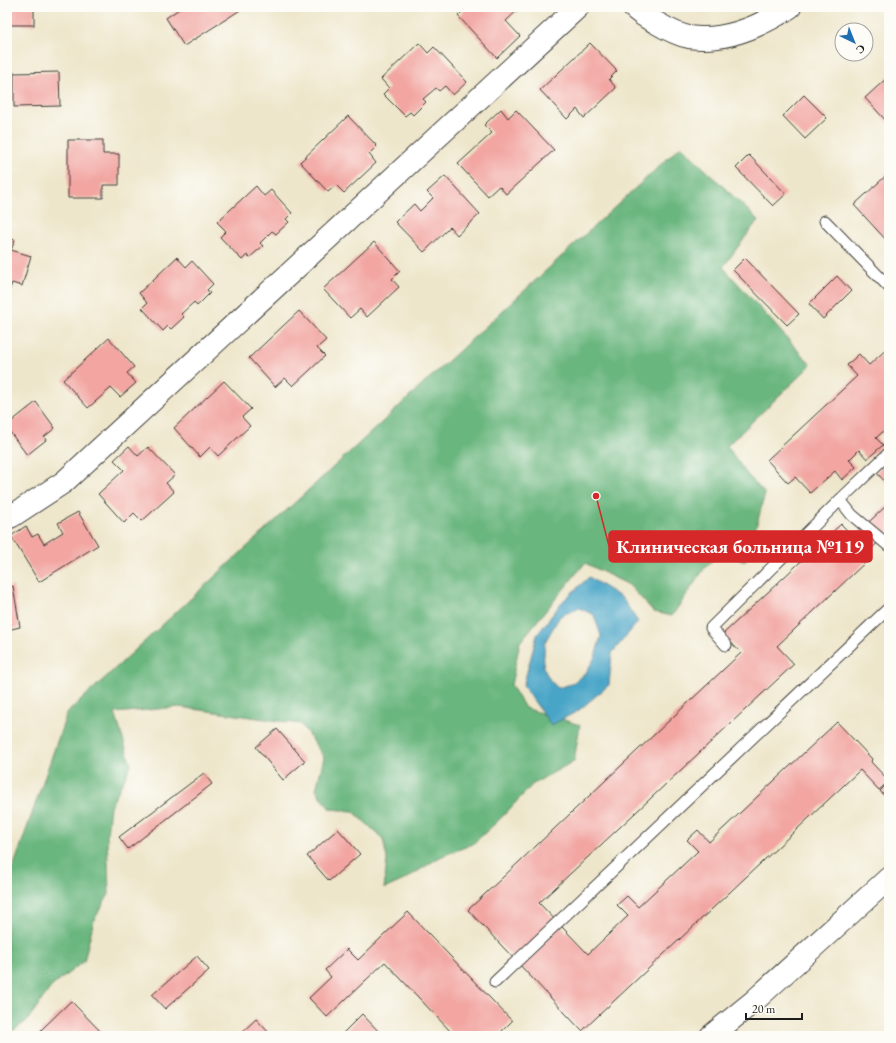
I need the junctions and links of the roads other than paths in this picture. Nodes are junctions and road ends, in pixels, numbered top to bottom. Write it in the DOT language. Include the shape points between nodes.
graph roads {
  1 [pos="578,7"];
  2 [pos="633,7"];
  3 [pos="790,7"];
  4 [pos="825,221"];
  5 [pos="889,287"];
  6 [pos="889,453"];
  7 [pos="840,500"];
  8 [pos="7,518"];
  9 [pos="889,546"];
  10 [pos="889,608"];
  11 [pos="726,645"];
  12 [pos="889,878"];
  13 [pos="495,982"];
  14 [pos="711,1036"];
  1 -- 8 [label="street" via="64,482"];
  2 -- 3 [label="street" via="666,28 688,37 714,38 743,31 772,19"];
  4 -- 5 [label="lane"];
  6 -- 7 [label="lane"];
  7 -- 9 [label="lane" via="852,515"];
  7 -- 11 [label="lane" via="711,628"];
  10 -- 13 [label="lane"];
  12 -- 14 [label="street" via="754,1001"];
}
